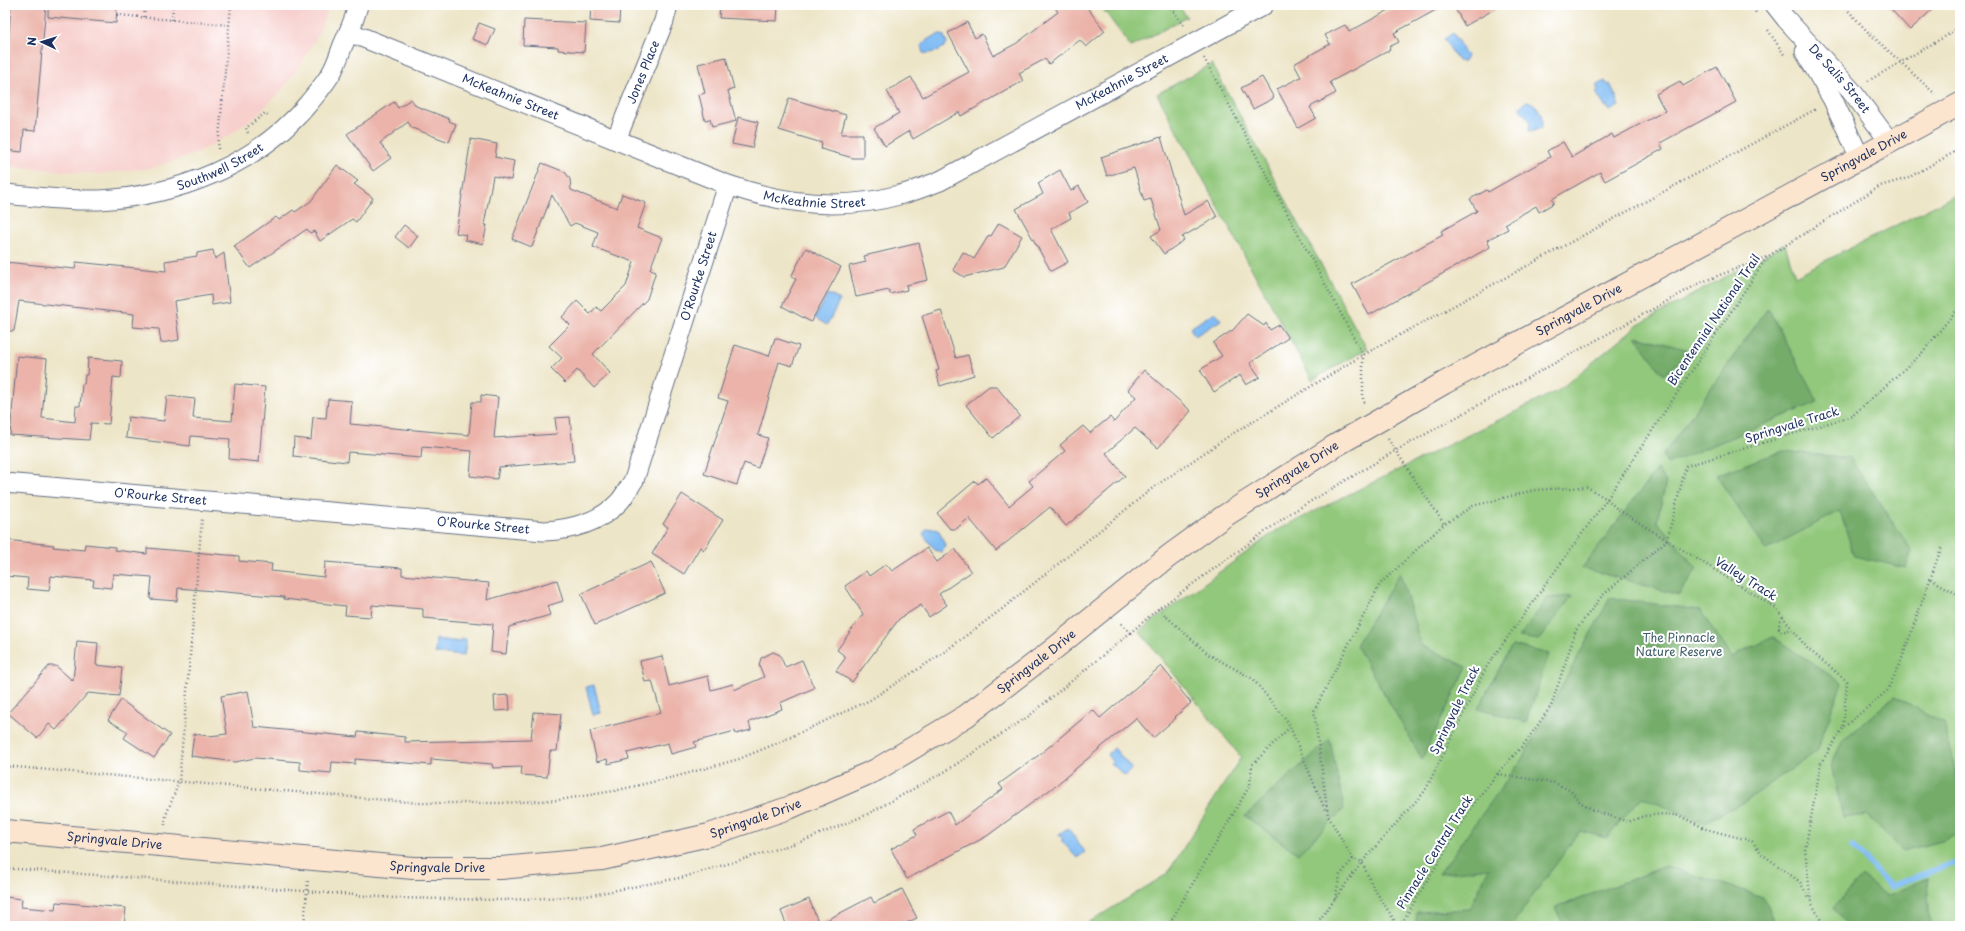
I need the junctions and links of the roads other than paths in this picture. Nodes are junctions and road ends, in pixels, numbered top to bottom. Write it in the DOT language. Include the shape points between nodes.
graph roads {
  1 [pos="358,5"];
  2 [pos="668,5"];
  3 [pos="1264,5"];
  4 [pos="1781,12"];
  5 [pos="349,32"];
  6 [pos="1956,106"];
  7 [pos="616,140"];
  8 [pos="1889,141"];
  9 [pos="1860,158"];
  10 [pos="728,185"];
  11 [pos="5,194"];
  12 [pos="5,483"];
  13 [pos="5,831"];
  1 -- 5 [label="street, Southwell Street"];
  2 -- 7 [label="street, Jones Place" via="664,22"];
  3 -- 10 [label="street, McKeahnie Street" via="940,181 900,195 857,203 806,203 791,202"];
  4 -- 8 [label="street, De Salis Street" via="1850,90"];
  4 -- 9 [label="street, De Salis Street" via="1833,100"];
  5 -- 7 [label="street, McKeahnie Street"];
  5 -- 11 [label="street, Southwell Street" via="333,70 293,121 258,150 217,172 154,193 100,200"];
  6 -- 8 [label="main road, Springvale Drive"];
  7 -- 10 [label="street, McKeahnie Street"];
  8 -- 9 [label="main road, Springvale Drive"];
  9 -- 13 [label="main road, Springvale Drive" via="1444,383 1333,447 1223,517 1169,556 966,716 876,770 794,806 709,835 602,859 505,868 418,868"];
  10 -- 12 [label="street, O'Rourke Street" via="634,480 620,501 599,518 573,528 544,531"];
}
